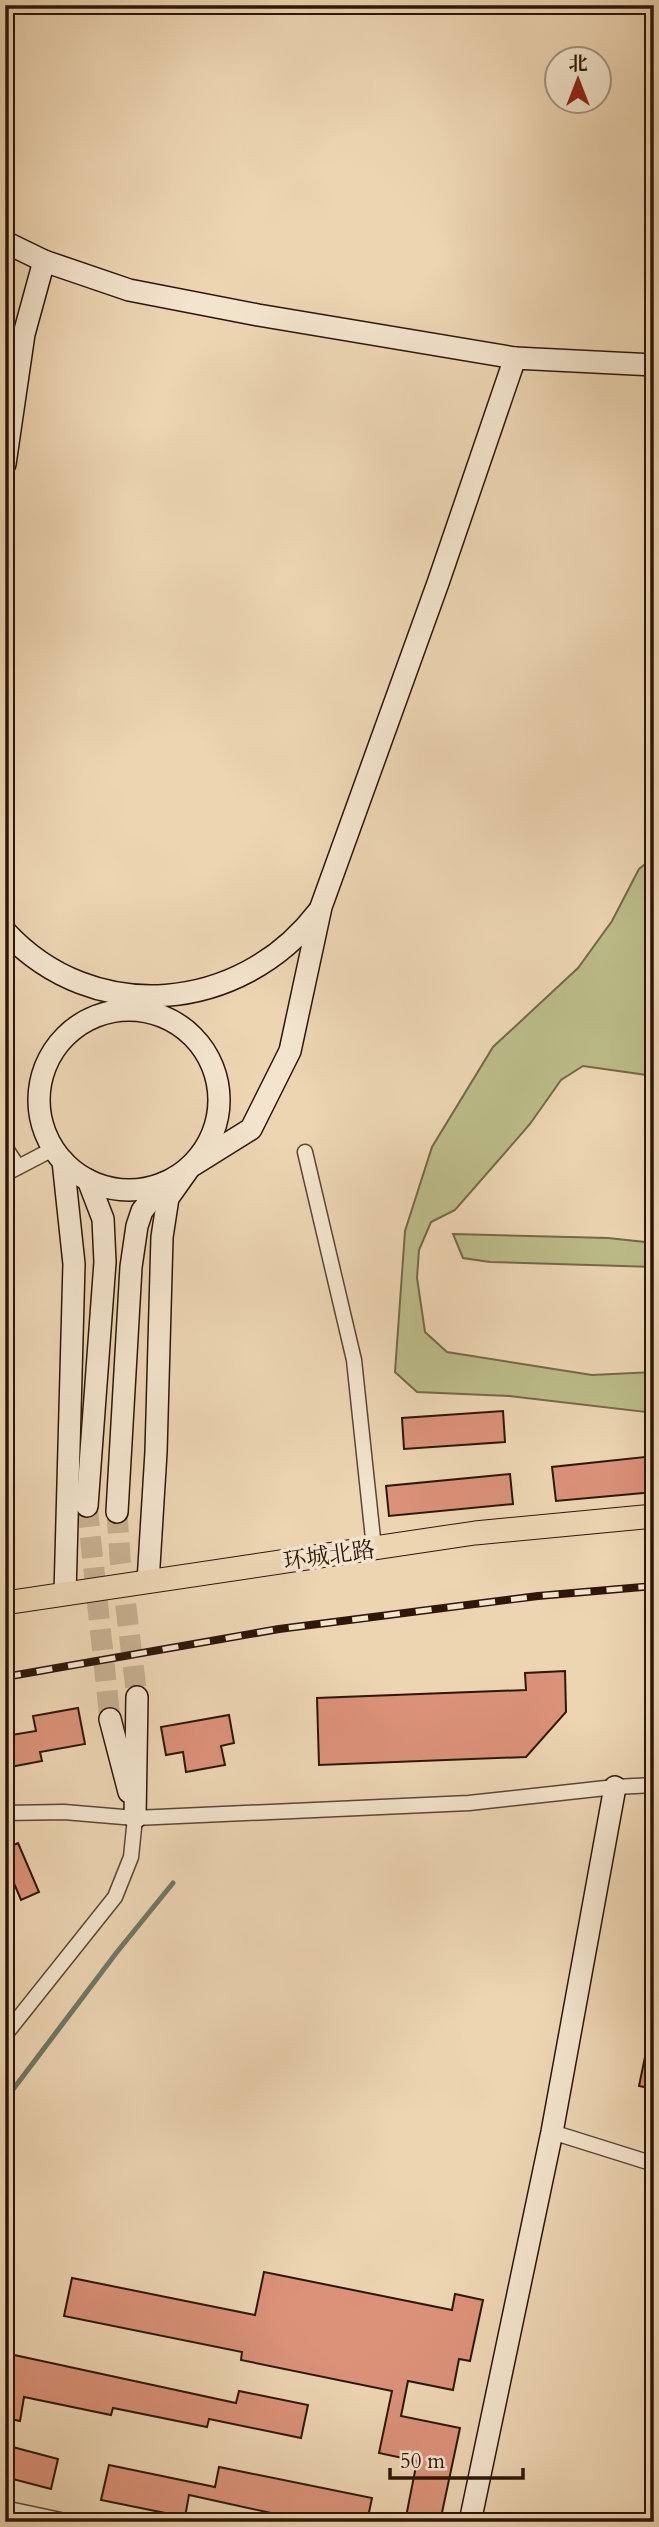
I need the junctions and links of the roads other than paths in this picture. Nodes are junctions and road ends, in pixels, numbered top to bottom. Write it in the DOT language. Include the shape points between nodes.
graph roads {
  1 [pos="5,242"];
  2 [pos="44,261"];
  3 [pos="515,358"];
  4 [pos="654,365"];
  5 [pos="5,464"];
  6 [pos="321,907"];
  7 [pos="5,932"];
  8 [pos="130,995"];
  9 [pos="152,996"];
  10 [pos="95,1018"];
  11 [pos="184,1029"];
  12 [pos="5,1147"];
  13 [pos="305,1152"];
  14 [pos="58,1155"];
  15 [pos="190,1167"];
  16 [pos="12,1171"];
  17 [pos="88,1180"];
  18 [pos="164,1184"];
  19 [pos="87,1506"];
  20 [pos="117,1512"];
  21 [pos="654,1516"];
  22 [pos="374,1548"];
  23 [pos="148,1582"];
  24 [pos="65,1594"];
  25 [pos="5,1603"];
  26 [pos="137,1697"];
  27 [pos="110,1719"];
  28 [pos="654,1786"];
  29 [pos="615,1787"];
  30 [pos="5,1812"];
  31 [pos="135,1818"];
  32 [pos="5,2035"];
  33 [pos="552,2132"];
  34 [pos="654,2164"];
  35 [pos="6,2522"];
  36 [pos="70,2522"];
  37 [pos="470,2522"];
  1 -- 2 [label="street"];
  2 -- 3 [label="street" via="129,290"];
  2 -- 5 [label="street" via="24,334"];
  3 -- 4 [label="street"];
  3 -- 6 [label="street"];
  6 -- 9 [label="street" via="292,941 247,973 196,992"];
  6 -- 15 [label="street" via="290,1051 251,1129"];
  7 -- 8 [label="street" via="66,976"];
  8 -- 9 [label="street"];
  8 -- 10 [label="street"];
  9 -- 11 [label="street"];
  10 -- 11 [label="street" via="141,1012"];
  10 -- 14 [label="street" via="63,1040 43,1073 40,1112"];
  11 -- 15 [label="street" via="213,1066 219,1097 212,1135"];
  12 -- 16 [label="street"];
  13 -- 22 [label="street" via="354,1360"];
  14 -- 16 [label="street"];
  14 -- 17 [label="street"];
  14 -- 24 [label="street" via="74,1264"];
  15 -- 18 [label="street"];
  15 -- 23 [label="street" via="168,1198 162,1237"];
  17 -- 18 [label="street" via="133,1190"];
  17 -- 19 [label="street" via="103,1220 105,1262"];
  18 -- 20 [label="street" via="142,1211 131,1267"];
  21 -- 22 [label="main road, 环城北路"];
  22 -- 23 [label="main road, 环城北路"];
  23 -- 24 [label="main road, 环城北路"];
  24 -- 25 [label="main road, 环城北路"];
  26 -- 31 [label="street"];
  27 -- 31 [label="street"];
  28 -- 29 [label="street"];
  29 -- 31 [label="street" via="469,1802"];
  29 -- 33 [label="street"];
  30 -- 31 [label="street"];
  31 -- 32 [label="street" via="131,1857 114,1897"];
  33 -- 34 [label="street"];
  33 -- 37 [label="street"];
  35 -- 36 [label="street" via="9,2509"];
}
